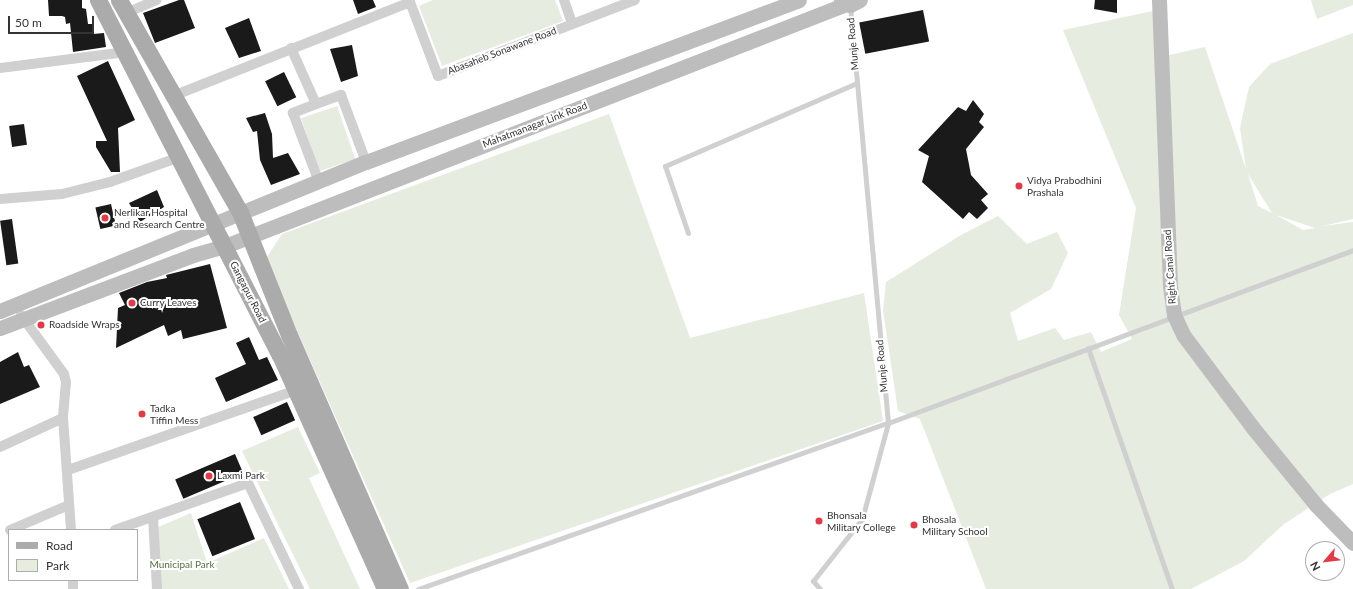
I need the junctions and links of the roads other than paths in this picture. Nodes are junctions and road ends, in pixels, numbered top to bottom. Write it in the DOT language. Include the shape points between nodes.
graph roads {
  1 [pos="98,0"];
  2 [pos="156,0"];
  3 [pos="564,0"];
  4 [pos="635,0"];
  5 [pos="799,0"];
  6 [pos="1159,0"];
  7 [pos="413,1"];
  8 [pos="854,2"];
  9 [pos="122,7"];
  10 [pos="572,24"];
  11 [pos="291,48"];
  12 [pos="126,52"];
  13 [pos="0,68"];
  14 [pos="857,82"];
  15 [pos="173,96"];
  16 [pos="316,104"];
  17 [pos="180,157"];
  18 [pos="366,162"];
  19 [pos="319,182"];
  20 [pos="0,199"];
  21 [pos="240,212"];
  22 [pos="214,223"];
  23 [pos="688,233"];
  24 [pos="248,237"];
  25 [pos="224,246"];
  26 [pos="1353,250"];
  27 [pos="7,308"];
  28 [pos="1174,316"];
  29 [pos="23,319"];
  30 [pos="0,328"];
  31 [pos="1088,348"];
  32 [pos="296,390"];
  33 [pos="63,418"];
  34 [pos="888,423"];
  35 [pos="0,447"];
  36 [pos="68,470"];
  37 [pos="69,505"];
  38 [pos="153,517"];
  39 [pos="11,529"];
  40 [pos="71,529"];
  41 [pos="118,529"];
  42 [pos="1353,543"];
  43 [pos="157,589"];
  44 [pos="299,589"];
  45 [pos="385,589"];
  46 [pos="400,589"];
  47 [pos="418,589"];
  48 [pos="820,589"];
  49 [pos="1172,589"];
  1 -- 12 [label="main road, Gangapur Road"];
  2 -- 9 [label="street"];
  3 -- 10 [label="street"];
  4 -- 10 [label="street, Abasaheb Sonawane Road"];
  5 -- 18 [label="main road"];
  6 -- 28 [label="main road, Right Canal Road" via="1170,286"];
  7 -- 10 [label="street, Abasaheb Sonawane Road" via="438,76"];
  7 -- 11 [label="street, Abasaheb Sonawane Road"];
  8 -- 14 [label="lane, Munje Road"];
  8 -- 24 [label="main road, Mahatmanagar Link Road"];
  9 -- 15 [label="main road, Gangapur Road"];
  11 -- 15 [label="street, Abasaheb Sonawane Road"];
  11 -- 16 [label="street"];
  12 -- 13 [label="street"];
  12 -- 17 [label="main road, Gangapur Road"];
  14 -- 23 [label="lane" via="665,166"];
  14 -- 34 [label="lane, Munje Road"];
  15 -- 21 [label="main road, Gangapur Road"];
  16 -- 18 [label="street" via="341,95"];
  16 -- 19 [label="street" via="293,113"];
  17 -- 20 [label="street" via="110,182 62,194"];
  17 -- 22 [label="main road, Gangapur Road"];
  18 -- 19 [label="main road"];
  19 -- 21 [label="main road"];
  21 -- 22 [label="main road"];
  21 -- 24 [label="main road, Gangapur Road"];
  22 -- 25 [label="main road, Gangapur Road"];
  22 -- 27 [label="main road"];
  24 -- 25 [label="main road, Mahatmanagar Link Road"];
  24 -- 46 [label="main road, Gangapur Road"];
  25 -- 29 [label="main road, Mahatmanagar Link Road" via="193,255"];
  25 -- 32 [label="main road, Gangapur Road"];
  26 -- 28 [label="lane"];
  27 -- 29 [label="street"];
  28 -- 31 [label="lane"];
  28 -- 42 [label="main road, Right Canal Road" via="1184,336 1253,428 1316,505"];
  29 -- 30 [label="main road, Mahatmanagar Link Road"];
  29 -- 33 [label="street" via="64,374 66,382"];
  31 -- 34 [label="lane"];
  31 -- 49 [label="lane"];
  32 -- 36 [label="street"];
  32 -- 45 [label="main road, Gangapur Road"];
  33 -- 35 [label="street"];
  33 -- 36 [label="street"];
  34 -- 47 [label="lane"];
  34 -- 48 [label="lane" via="862,519 813,582"];
  36 -- 37 [label="street"];
  37 -- 39 [label="street"];
  37 -- 40 [label="street"];
  38 -- 41 [label="street"];
  38 -- 43 [label="street"];
  38 -- 44 [label="street" via="248,483"];
}
